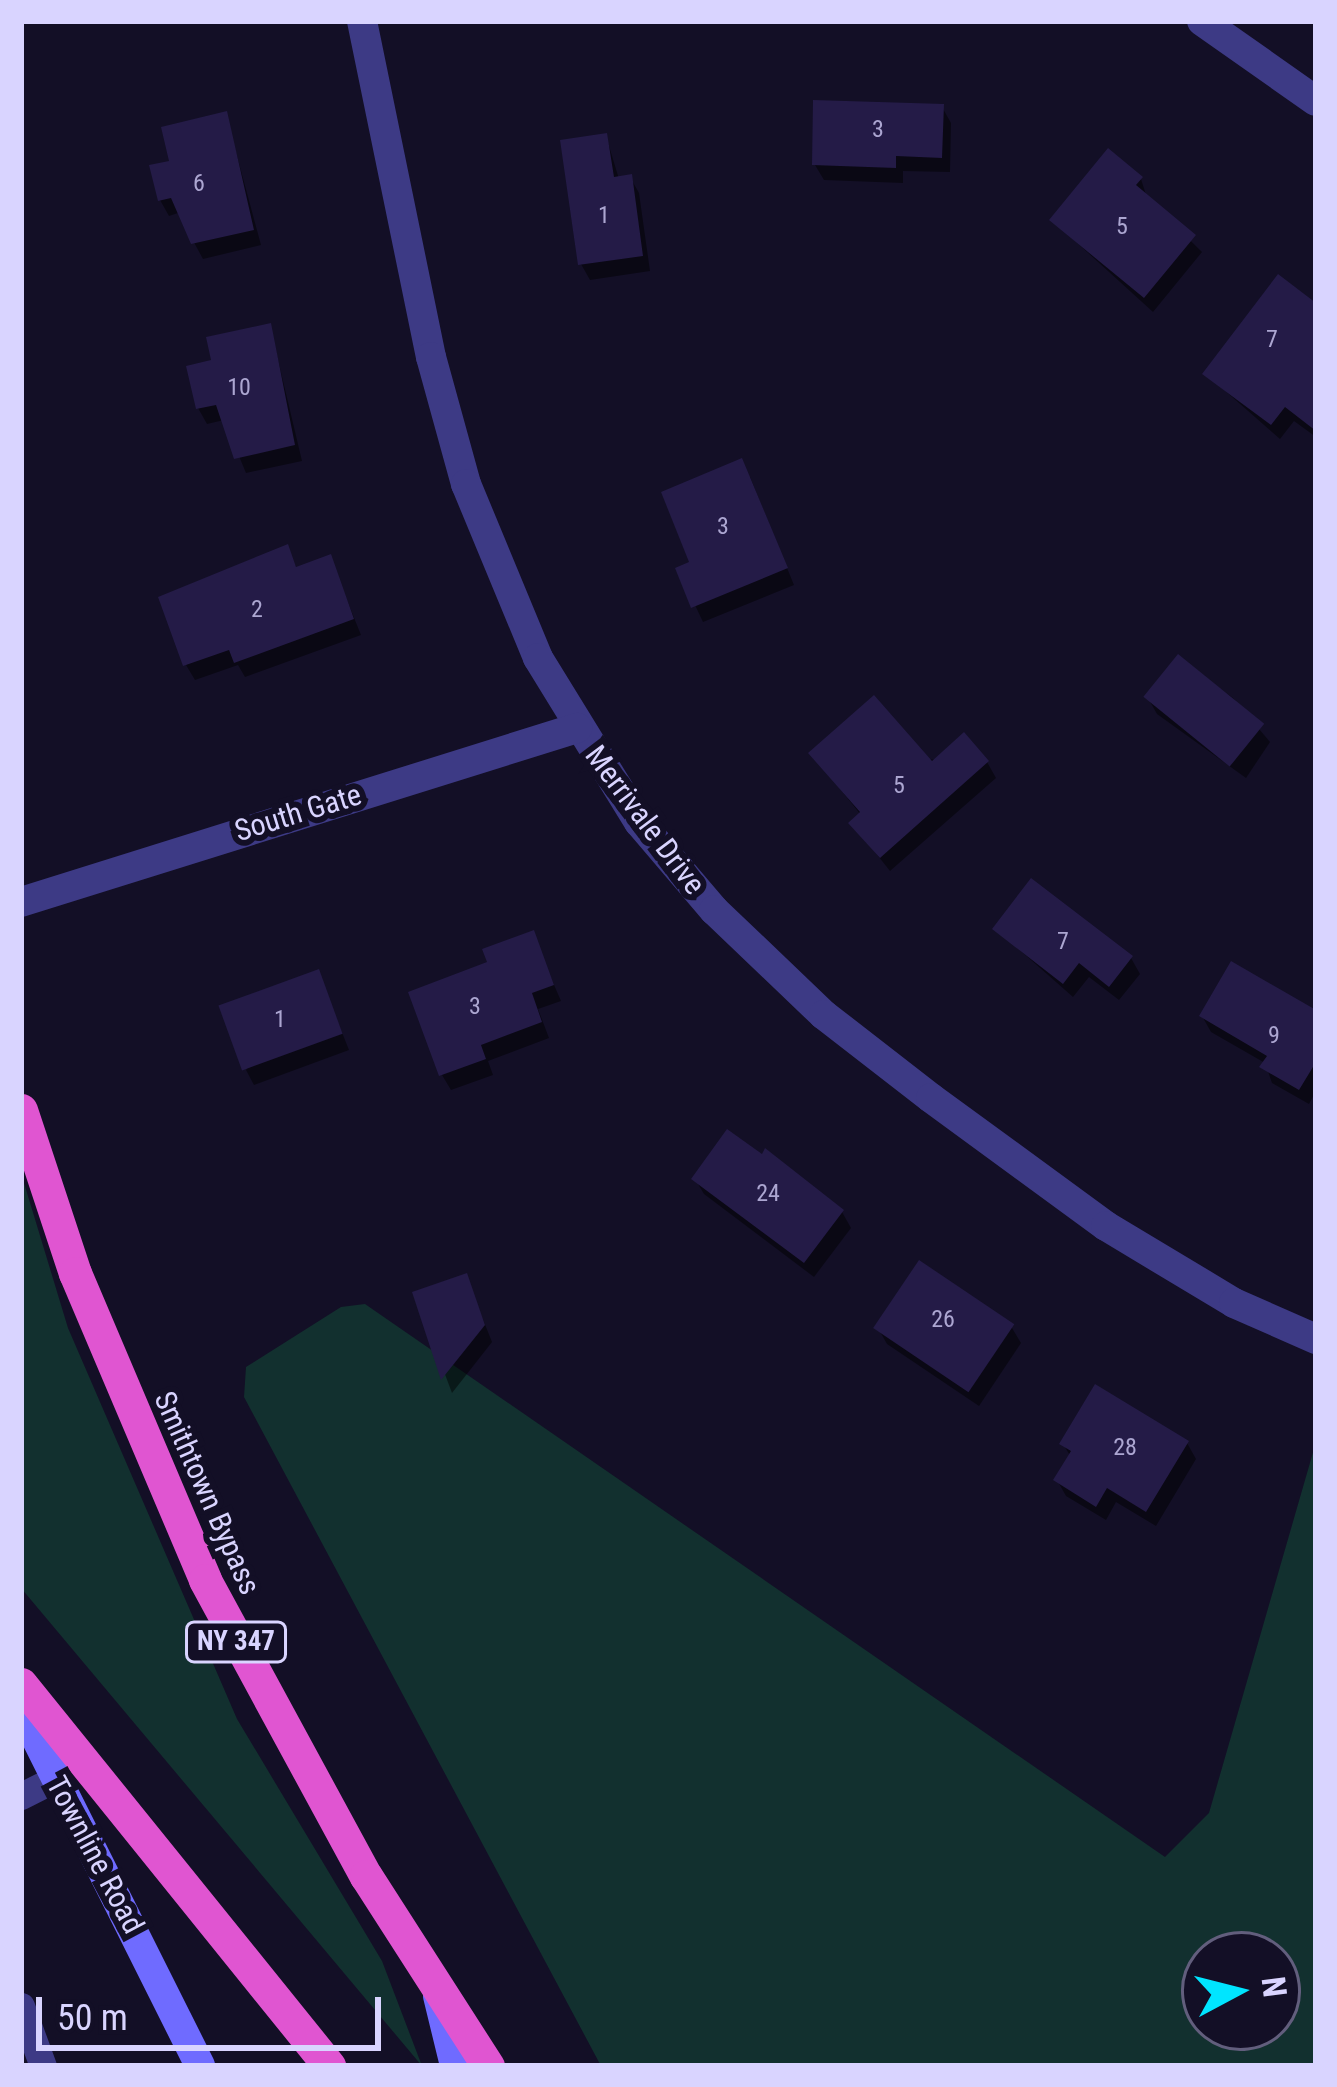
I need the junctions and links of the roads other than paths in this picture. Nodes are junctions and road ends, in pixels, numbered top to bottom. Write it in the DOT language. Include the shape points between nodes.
graph roads {
  1 [pos="362,21"];
  2 [pos="1202,21"];
  3 [pos="1316,100"];
  4 [pos="577,728"];
  5 [pos="21,902"];
  6 [pos="21,1110"];
  7 [pos="1316,1339"];
  8 [pos="21,1684"];
  9 [pos="21,1708"];
  10 [pos="53,1780"];
  11 [pos="21,1796"];
  12 [pos="437,1992"];
  13 [pos="21,2006"];
  14 [pos="43,2066"];
  15 [pos="200,2066"];
  16 [pos="329,2066"];
  17 [pos="454,2066"];
  18 [pos="488,2066"];
  1 -- 4 [label="street, Merrivale Drive" via="431,357 466,484 510,599"];
  2 -- 3 [label="street"];
  4 -- 5 [label="street, South Gate"];
  4 -- 7 [label="street, Merrivale Drive" via="639,822 714,910 824,1016 1106,1226 1234,1303"];
  6 -- 12 [label="highway, Smithtown Bypass / NY 347" via="75,1273 205,1580 283,1733"];
  8 -- 16 [label="highway"];
  9 -- 10 [label="main road, Townline Road"];
  10 -- 11 [label="lane"];
  10 -- 15 [label="main road, Townline Road"];
  12 -- 17 [label="main road"];
  12 -- 18 [label="highway, Smithtown Bypass / NY 347"];
  13 -- 14 [label="lane"];
}
